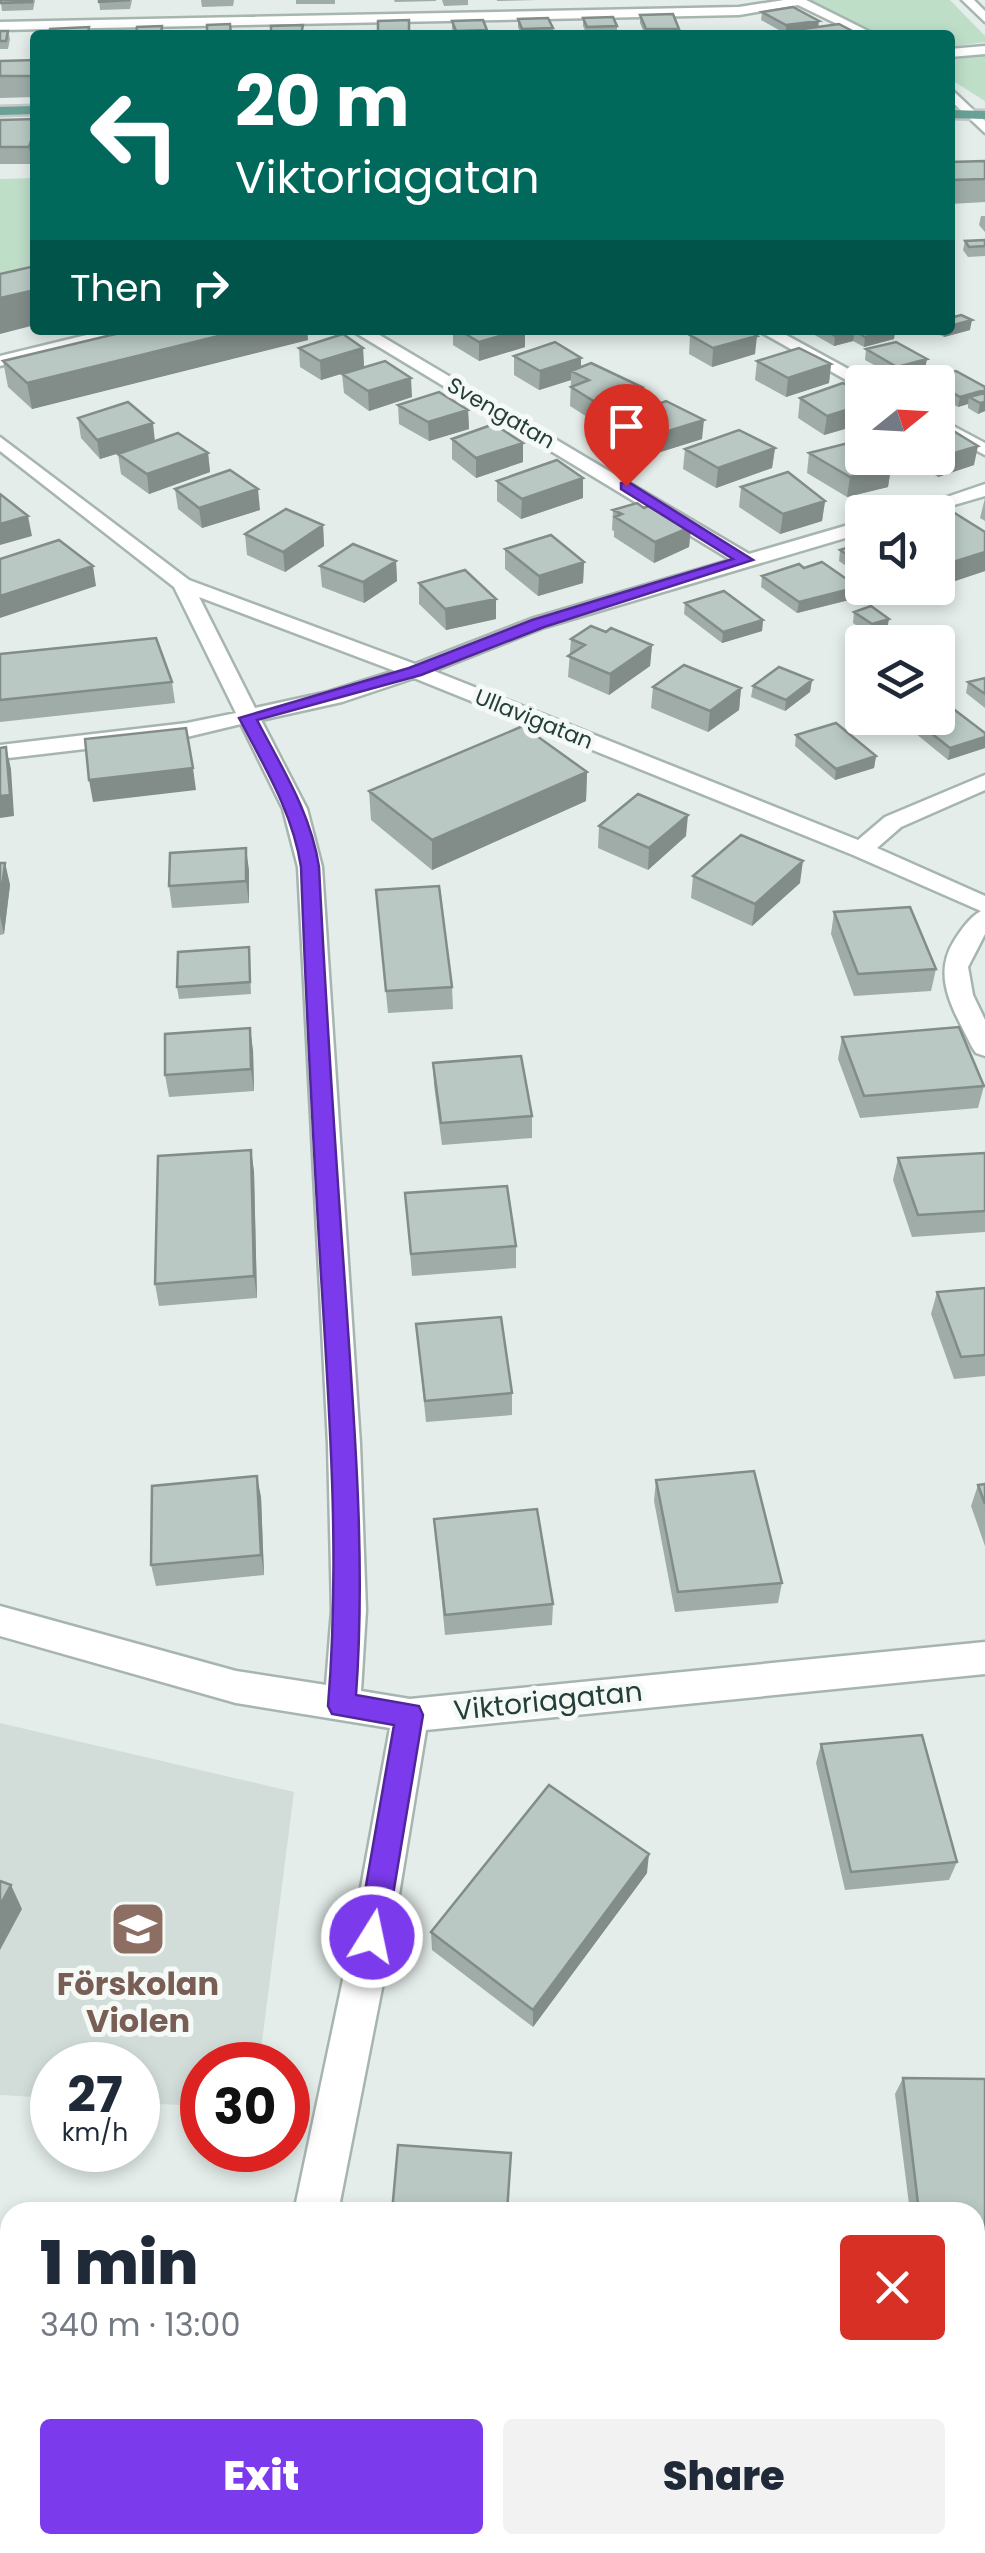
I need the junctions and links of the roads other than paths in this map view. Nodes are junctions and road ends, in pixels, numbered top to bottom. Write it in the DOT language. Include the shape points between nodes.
graph roads {
  1 [pos="798,0"];
  2 [pos="968,0"];
  3 [pos="985,18"];
  4 [pos="345,19"];
  5 [pos="0,26"];
  6 [pos="346,30"];
  7 [pos="860,30"];
  8 [pos="985,50"];
  9 [pos="955,53"];
  10 [pos="955,96"];
  11 [pos="30,110"];
  12 [pos="0,111"];
  13 [pos="978,115"];
  14 [pos="30,122"];
  15 [pos="0,123"];
  16 [pos="955,129"];
  17 [pos="985,129"];
  18 [pos="107,335"];
  19 [pos="367,335"];
  20 [pos="775,335"];
  21 [pos="0,361"];
  22 [pos="845,372"];
  23 [pos="955,433"];
  24 [pos="0,442"];
  25 [pos="985,450"];
  26 [pos="985,490"];
  27 [pos="955,499"];
  28 [pos="845,532"];
  29 [pos="745,560"];
  30 [pos="182,584"];
  31 [pos="415,671"];
  32 [pos="248,718"];
  33 [pos="0,752"];
  34 [pos="985,782"];
  35 [pos="860,850"];
  36 [pos="985,905"];
  37 [pos="985,918"];
  38 [pos="985,1047"];
  39 [pos="0,1620"];
  40 [pos="985,1658"];
  41 [pos="342,1706"];
  42 [pos="410,1715"];
  43 [pos="318,2202"];
  1 -- 4 [label="street" via="739,10"];
  1 -- 7 [label="street"];
  2 -- 3 [label="street"];
  4 -- 5 [label="street"];
  4 -- 6 [label="street"];
  8 -- 9 [label="street"];
  10 -- 13 [label="street"];
  11 -- 12 [label="main road"];
  13 -- 17 [label="street"];
  14 -- 15 [label="main road"];
  16 -- 17 [label="main road"];
  18 -- 21 [label="street"];
  19 -- 29 [label="street, Svengatan"];
  20 -- 22 [label="street"];
  23 -- 25 [label="street"];
  24 -- 30 [label="street, Ullavigatan"];
  26 -- 27 [label="street"];
  28 -- 29 [label="street"];
  29 -- 31 [label="street" via="538,623"];
  30 -- 31 [label="street, Ullavigatan"];
  30 -- 32 [label="street"];
  31 -- 32 [label="street"];
  31 -- 35 [label="street, Ullavigatan"];
  32 -- 33 [label="street"];
  32 -- 41 [label="street" via="294,809 310,867 344,1444 349,1610"];
  34 -- 35 [label="street" via="893,822"];
  35 -- 36 [label="street, Ullavigatan"];
  37 -- 38 [label="street" via="955,957 954,979"];
  39 -- 41 [label="street, Viktoriagatan" via="236,1686"];
  40 -- 42 [label="street, Viktoriagatan"];
  41 -- 42 [label="street, Viktoriagatan"];
  42 -- 43 [label="street"];
}
